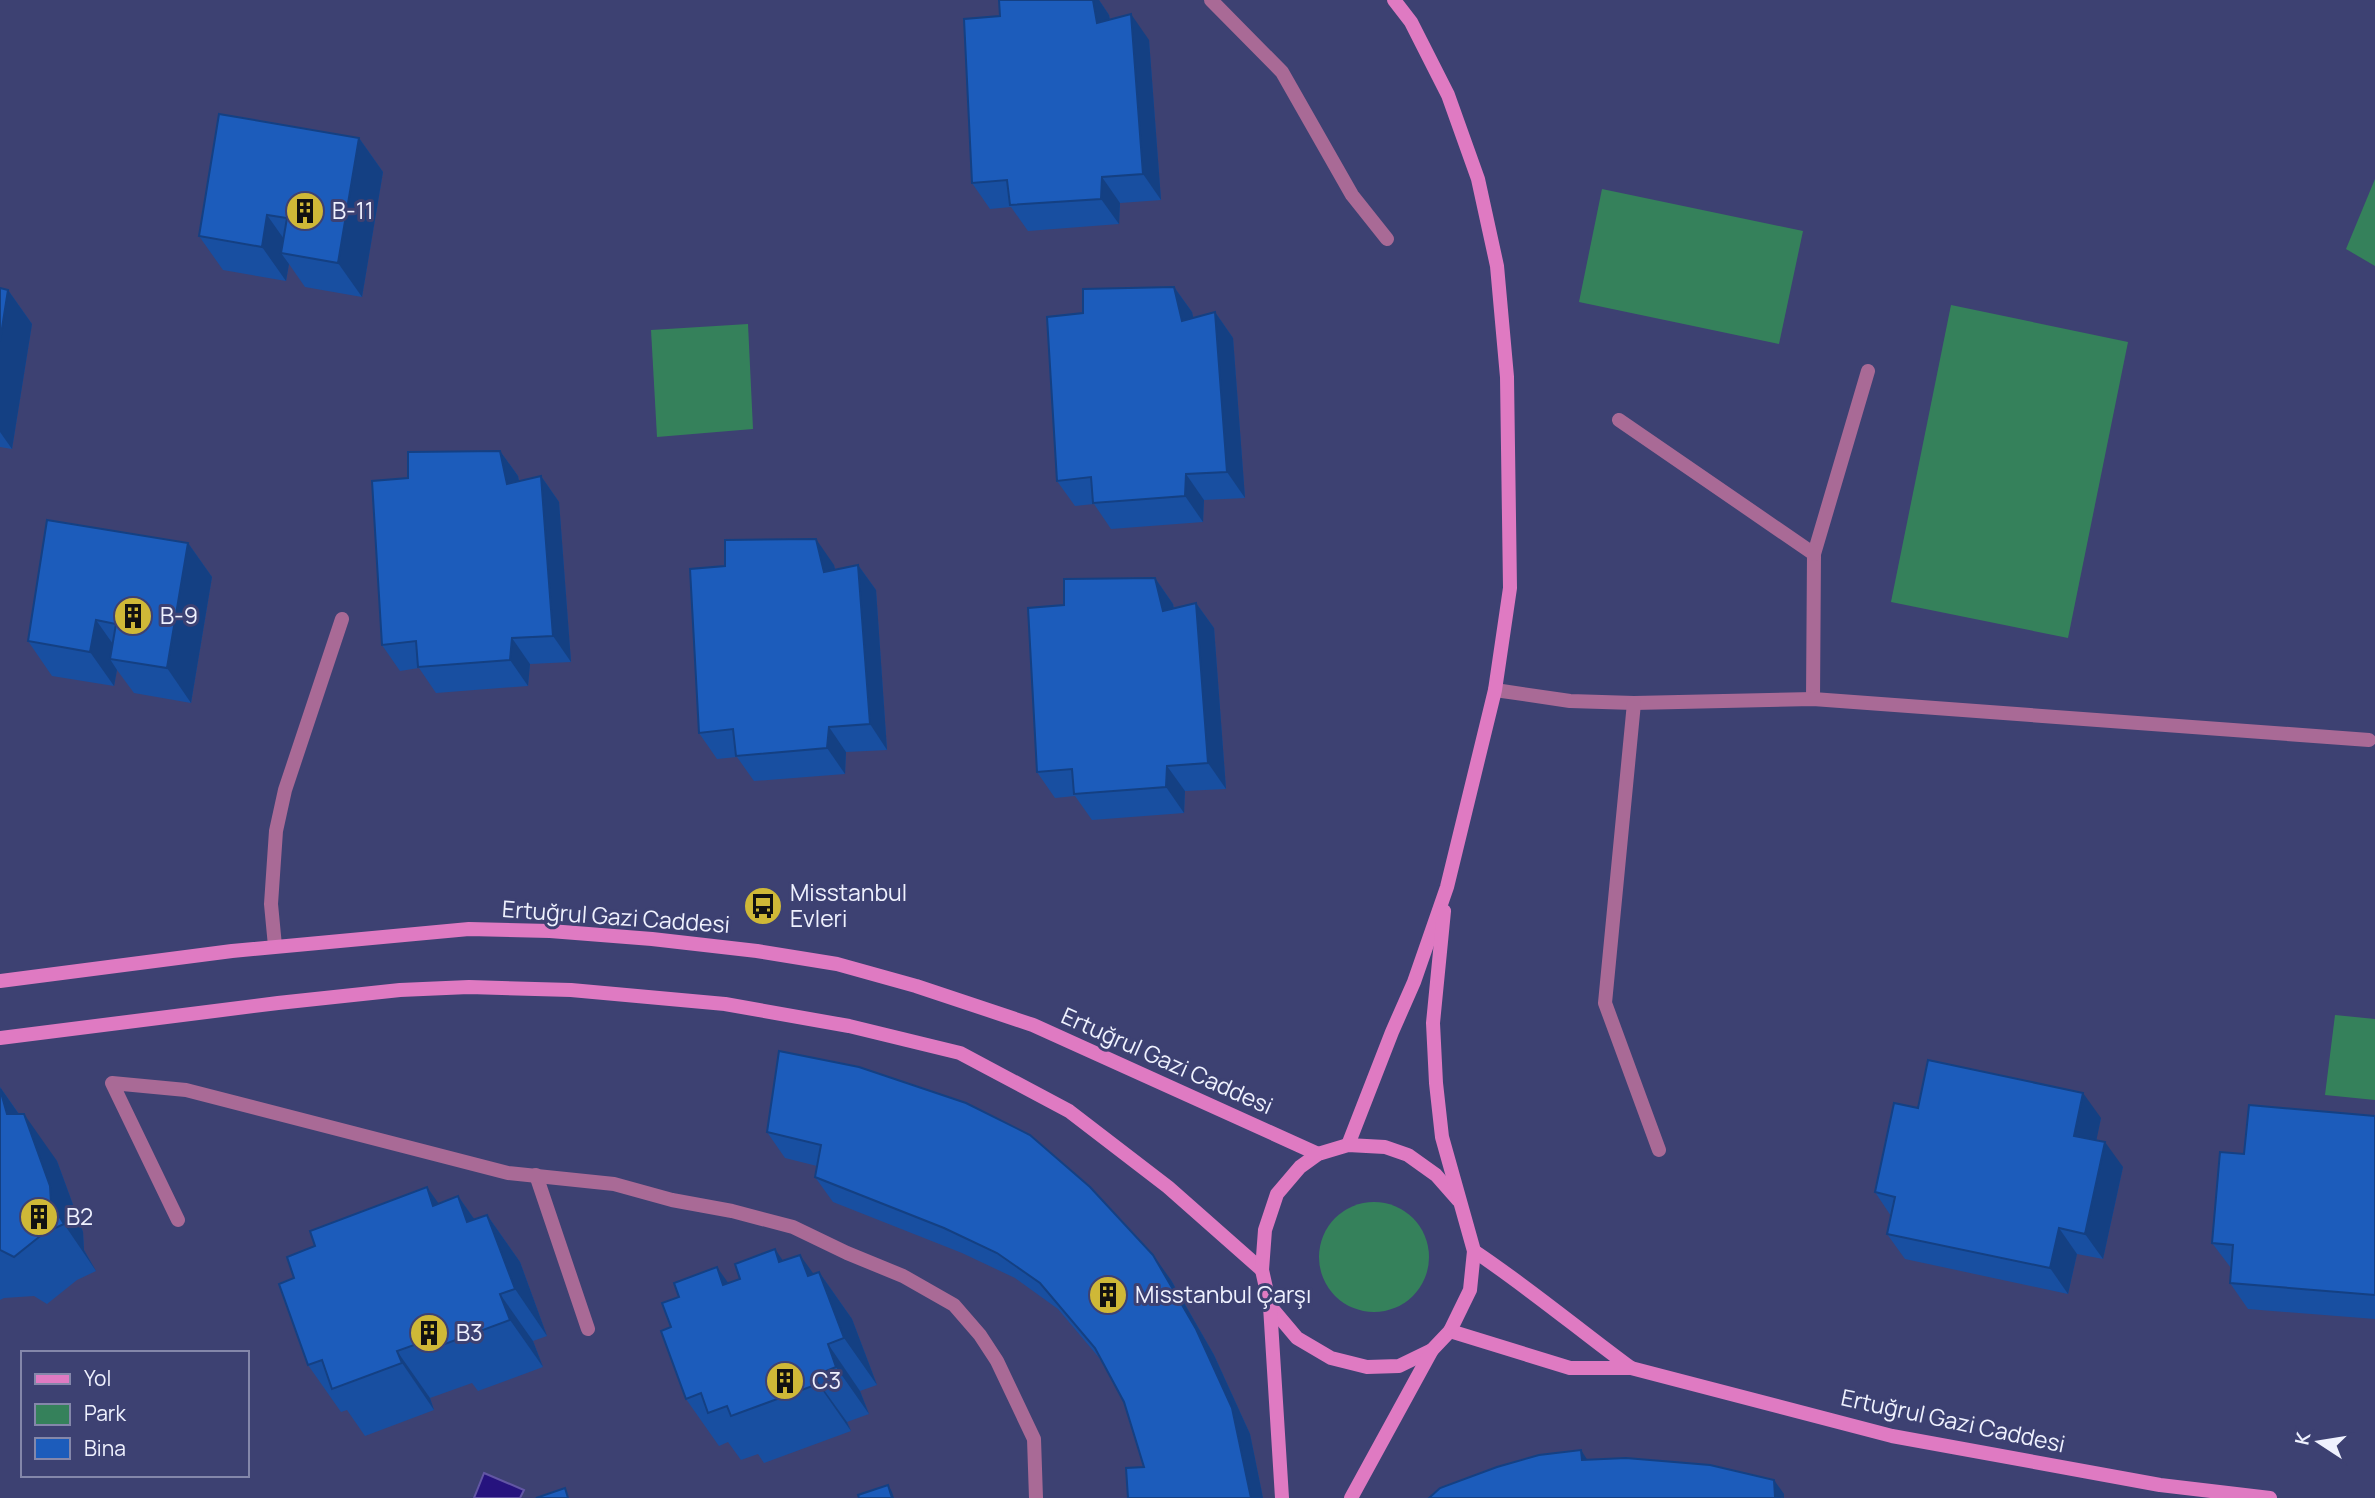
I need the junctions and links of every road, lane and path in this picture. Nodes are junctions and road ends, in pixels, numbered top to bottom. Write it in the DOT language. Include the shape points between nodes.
graph roads {
  1 [pos="1211,0"];
  2 [pos="1394,0"];
  3 [pos="1387,239"];
  4 [pos="1868,371"];
  5 [pos="1619,420"];
  6 [pos="1814,554"];
  7 [pos="342,620"];
  8 [pos="1495,690"];
  9 [pos="1813,699"];
  10 [pos="1634,703"];
  11 [pos="2369,740"];
  12 [pos="1447,887"];
  13 [pos="275,946"];
  14 [pos="0,981"];
  15 [pos="0,1038"];
  16 [pos="1348,1145"];
  17 [pos="1659,1150"];
  18 [pos="1318,1154"];
  19 [pos="536,1175"];
  20 [pos="1461,1203"];
  21 [pos="178,1220"];
  22 [pos="1474,1251"];
  23 [pos="1262,1270"];
  24 [pos="1270,1306"];
  25 [pos="589,1329"];
  26 [pos="1450,1331"];
  27 [pos="1432,1350"];
  28 [pos="1631,1368"];
  29 [pos="1036,1498"];
  30 [pos="1282,1498"];
  31 [pos="1351,1498"];
  32 [pos="2270,1498"];
  1 -- 3 [label="lane" via="1282,72 1352,195"];
  2 -- 8 [label="main road" via="1411,22 1448,95 1478,179 1497,267 1507,377 1510,588"];
  4 -- 6 [label="lane"];
  5 -- 6 [label="lane"];
  6 -- 9 [label="lane"];
  7 -- 13 [label="lane" via="275,831 271,904"];
  8 -- 10 [label="lane" via="1570,701"];
  8 -- 12 [label="main road"];
  9 -- 10 [label="lane"];
  9 -- 11 [label="lane"];
  10 -- 17 [label="lane" via="1605,1003"];
  12 -- 16 [label="main road"];
  12 -- 20 [label="main road" via="1433,1023 1442,1137"];
  13 -- 14 [label="main road, Ertuğrul Gazi Caddesi"];
  13 -- 18 [label="main road, Ertuğrul Gazi Caddesi" via="469,929 536,931 652,939 837,964 1033,1025"];
  15 -- 23 [label="main road" via="278,1003 470,987 571,990 725,1004 849,1026 960,1053 1069,1111 1168,1187"];
  16 -- 18 [label="main road"];
  16 -- 20 [label="main road" via="1385,1147 1408,1155 1436,1175"];
  18 -- 23 [label="main road" via="1277,1194 1265,1230"];
  19 -- 21 [label="lane" via="462,1162 186,1090 112,1083"];
  19 -- 25 [label="lane"];
  19 -- 29 [label="lane" via="614,1184 793,1227 954,1305 997,1361 1034,1439"];
  20 -- 22 [label="main road"];
  22 -- 26 [label="main road" via="1470,1290"];
  22 -- 28 [label="main road"];
  23 -- 24 [label="main road"];
  24 -- 27 [label="main road" via="1297,1338 1331,1358 1367,1367 1398,1366"];
  24 -- 30 [label="main road"];
  26 -- 27 [label="main road"];
  26 -- 28 [label="main road" via="1570,1368"];
  27 -- 31 [label="main road"];
  28 -- 32 [label="main road, Ertuğrul Gazi Caddesi" via="1892,1436 2161,1485"];
}
